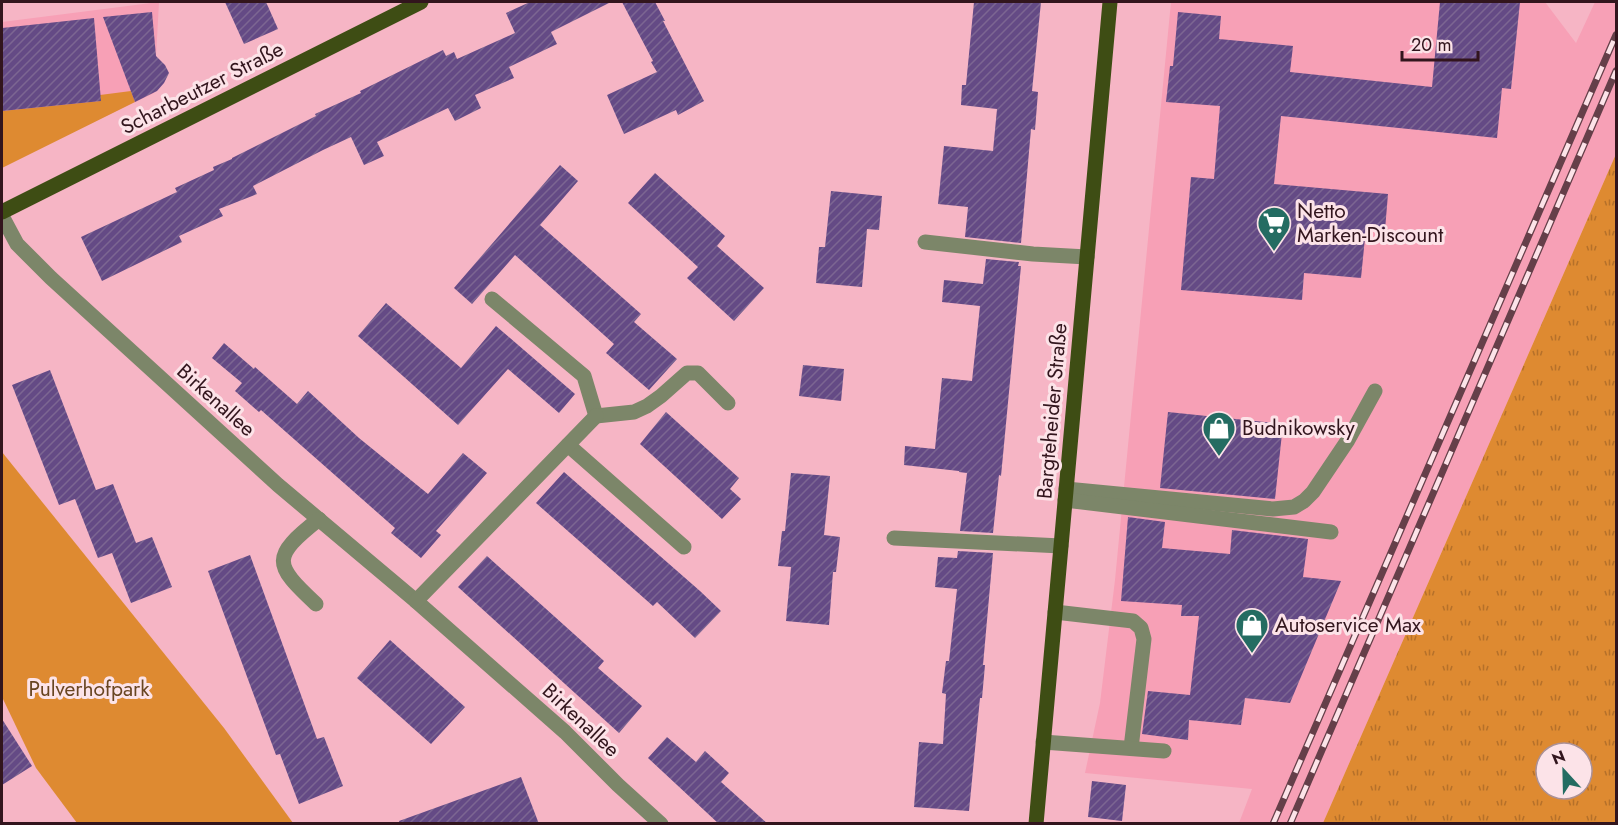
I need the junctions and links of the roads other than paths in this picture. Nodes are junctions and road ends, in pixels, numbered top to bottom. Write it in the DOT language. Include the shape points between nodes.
graph roads {
  1 [pos="421,2"];
  2 [pos="1110,2"];
  3 [pos="2,212"];
  4 [pos="2,216"];
  5 [pos="925,243"];
  6 [pos="1087,257"];
  7 [pos="492,299"];
  8 [pos="1375,391"];
  9 [pos="728,403"];
  10 [pos="596,416"];
  11 [pos="568,445"];
  12 [pos="1065,495"];
  13 [pos="319,519"];
  14 [pos="1331,532"];
  15 [pos="894,537"];
  16 [pos="1061,546"];
  17 [pos="684,547"];
  18 [pos="416,601"];
  19 [pos="316,604"];
  20 [pos="1055,612"];
  21 [pos="1043,742"];
  22 [pos="1131,748"];
  23 [pos="1164,751"];
  24 [pos="661,824"];
  25 [pos="1036,824"];
  1 -- 3 [label="main road, Scharbeutzer Straße"];
  2 -- 6 [label="main road, Bargteheider Straße"];
  4 -- 13 [label="street, Birkenallee" via="17,244 51,279"];
  5 -- 6 [label="street"];
  6 -- 12 [label="main road, Bargteheider Straße"];
  7 -- 10 [label="street" via="584,376"];
  8 -- 12 [label="street" via="1313,492 1294,507 1273,509"];
  9 -- 10 [label="street" via="694,372 687,373 661,396 634,412"];
  10 -- 11 [label="street"];
  11 -- 17 [label="street"];
  11 -- 18 [label="street"];
  12 -- 14 [label="street"];
  12 -- 16 [label="main road, Bargteheider Straße"];
  13 -- 18 [label="street, Birkenallee"];
  13 -- 19 [label="street" via="294,540 283,559 290,579"];
  15 -- 16 [label="street"];
  16 -- 20 [label="main road, Bargteheider Straße"];
  18 -- 24 [label="street, Birkenallee" via="565,732"];
  20 -- 21 [label="main road, Bargteheider Straße"];
  20 -- 22 [label="street" via="1133,621 1141,628 1144,639"];
  21 -- 22 [label="street"];
  21 -- 25 [label="main road, Bargteheider Straße"];
  22 -- 23 [label="street"];
}
